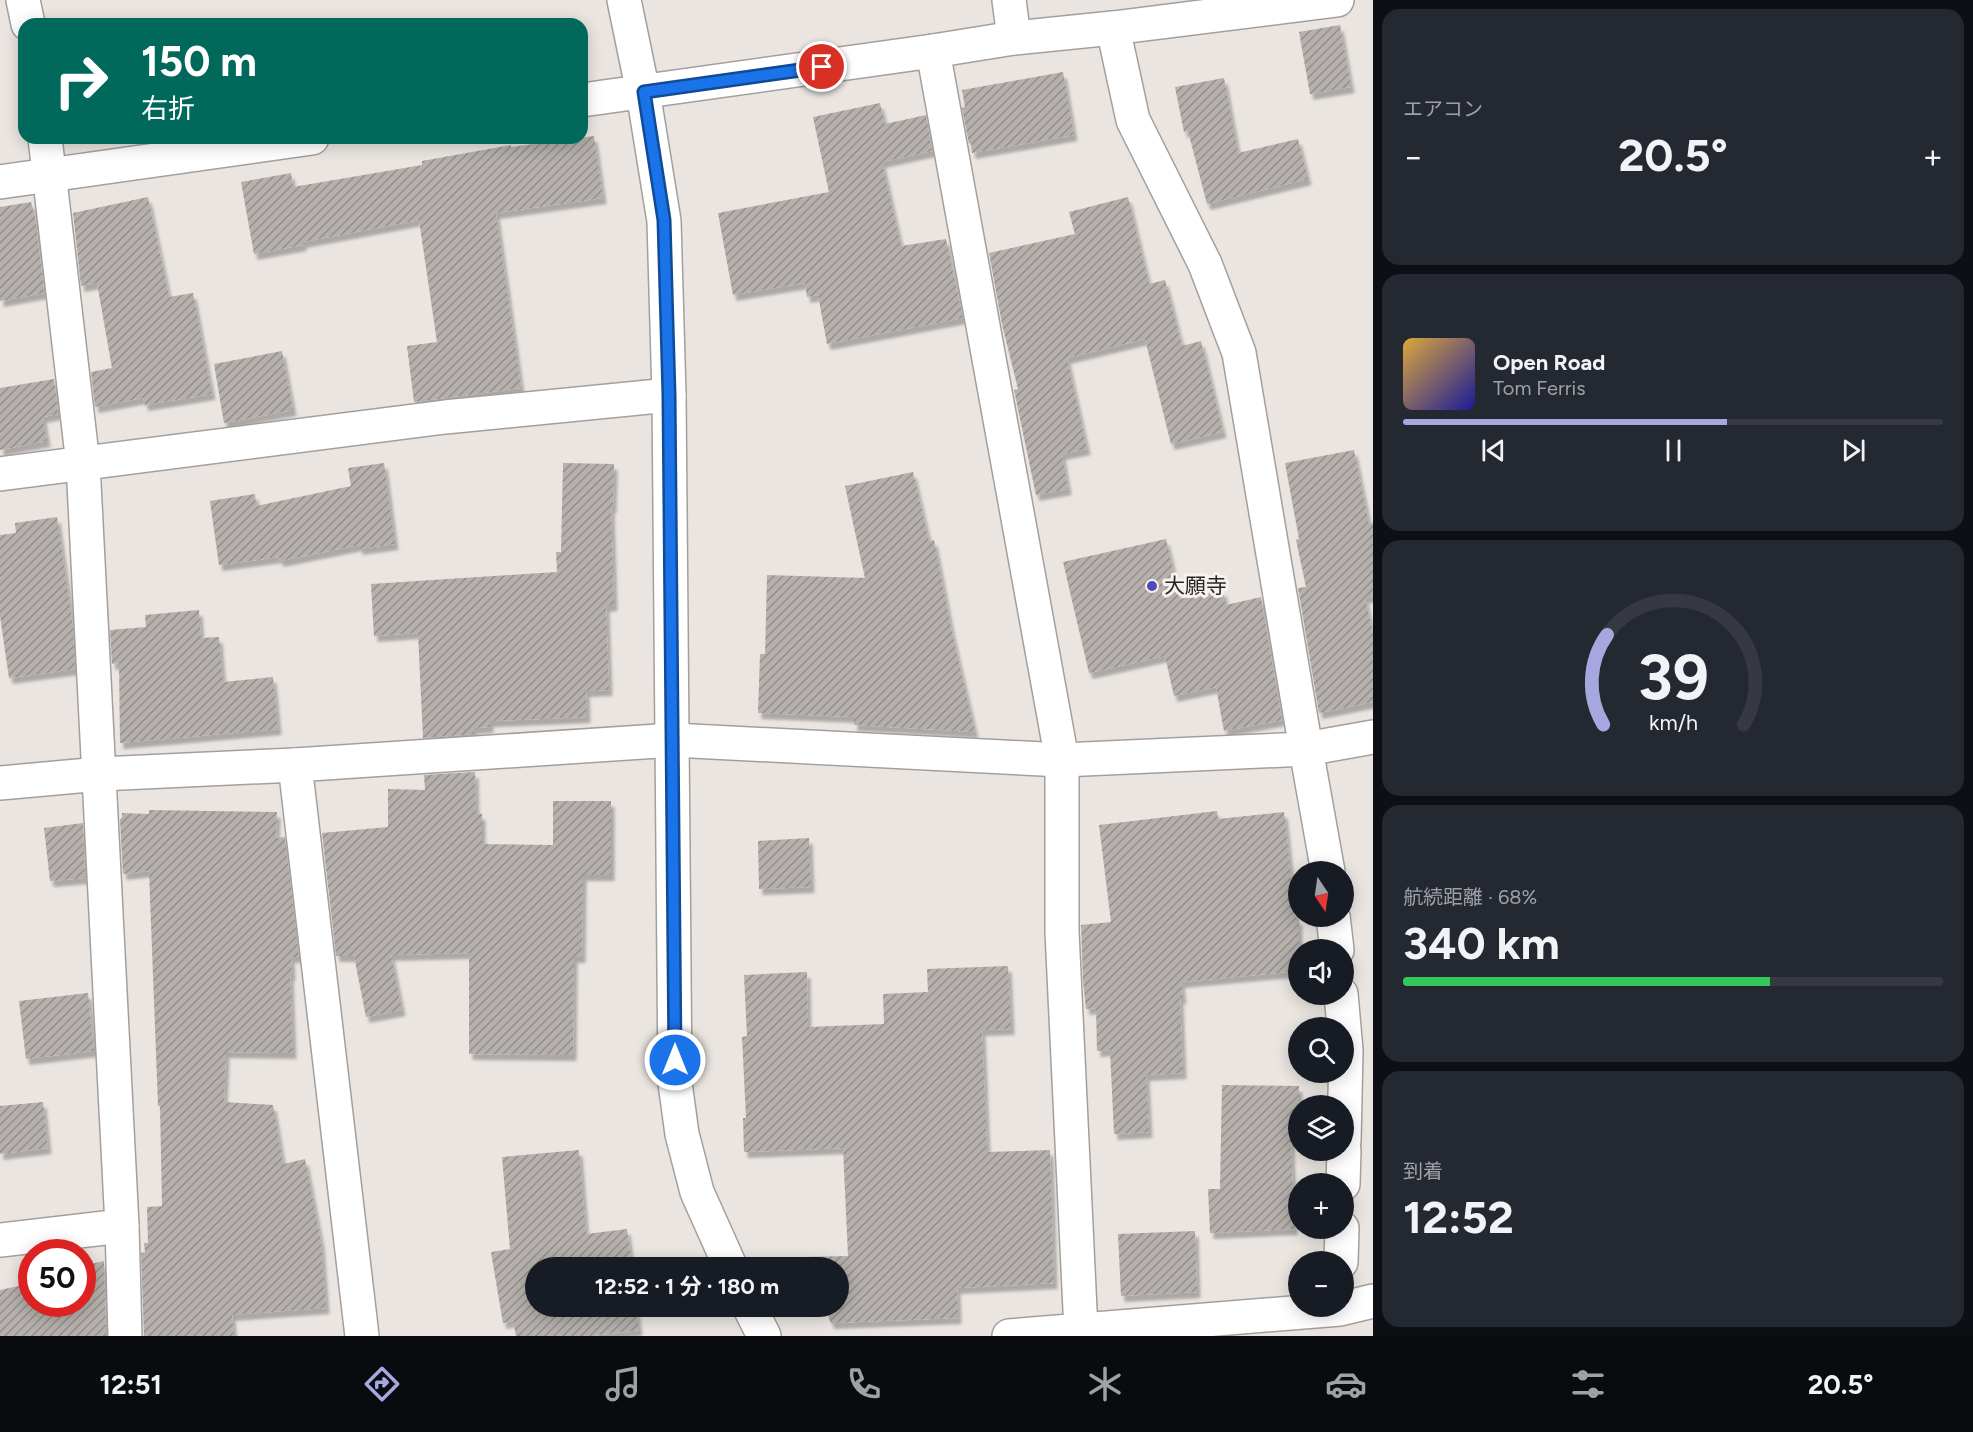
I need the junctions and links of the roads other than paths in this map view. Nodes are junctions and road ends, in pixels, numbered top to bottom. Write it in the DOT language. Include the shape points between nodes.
graph roads {
  1 [pos="23,0"];
  2 [pos="624,0"];
  3 [pos="1009,0"];
  4 [pos="1337,0"];
  5 [pos="27,18"];
  6 [pos="1113,28"];
  7 [pos="1014,38"];
  8 [pos="933,51"];
  9 [pos="644,92"];
  10 [pos="588,99"];
  11 [pos="45,144"];
  12 [pos="269,144"];
  13 [pos="48,175"];
  14 [pos="0,182"];
  15 [pos="669,395"];
  16 [pos="83,464"];
  17 [pos="0,474"];
  18 [pos="1373,737"];
  19 [pos="673,740"];
  20 [pos="1306,749"];
  21 [pos="1062,760"];
  22 [pos="295,765"];
  23 [pos="100,774"];
  24 [pos="0,783"];
  25 [pos="1326,861"];
  26 [pos="1342,1005"];
  27 [pos="1345,1095"];
  28 [pos="122,1226"];
  29 [pos="0,1240"];
  30 [pos="725,1257"];
  31 [pos="1373,1301"];
  32 [pos="1354,1310"];
  33 [pos="754,1317"];
  34 [pos="1338,1317"];
  35 [pos="1082,1331"];
  36 [pos="125,1336"];
  37 [pos="362,1336"];
  38 [pos="764,1336"];
  39 [pos="1009,1336"];
  1 -- 5 [label="street"];
  2 -- 9 [label="street"];
  3 -- 7 [label="street"];
  4 -- 6 [label="street"];
  6 -- 7 [label="street"];
  6 -- 20 [label="street" via="1133,120 1205,264 1239,353"];
  7 -- 8 [label="street"];
  8 -- 9 [label="street"];
  8 -- 21 [label="street"];
  9 -- 10 [label="street"];
  9 -- 15 [label="street" via="664,220"];
  11 -- 13 [label="street"];
  12 -- 13 [label="street"];
  13 -- 14 [label="street"];
  13 -- 16 [label="street"];
  15 -- 16 [label="street" via="445,417"];
  15 -- 19 [label="street"];
  16 -- 17 [label="street"];
  16 -- 23 [label="street"];
  18 -- 20 [label="street"];
  19 -- 21 [label="street"];
  19 -- 22 [label="street"];
  19 -- 30 [label="street" via="675,1083 682,1134 697,1192"];
  20 -- 21 [label="street"];
  20 -- 25 [label="street"];
  21 -- 35 [label="street" via="1062,932"];
  22 -- 23 [label="street"];
  22 -- 37 [label="street"];
  23 -- 24 [label="street"];
  23 -- 28 [label="street"];
  26 -- 27 [label="street"];
  28 -- 29 [label="street"];
  28 -- 36 [label="street"];
  31 -- 32 [label="street"];
  33 -- 38 [label="street"];
  34 -- 35 [label="street"];
  35 -- 39 [label="street"];
}
